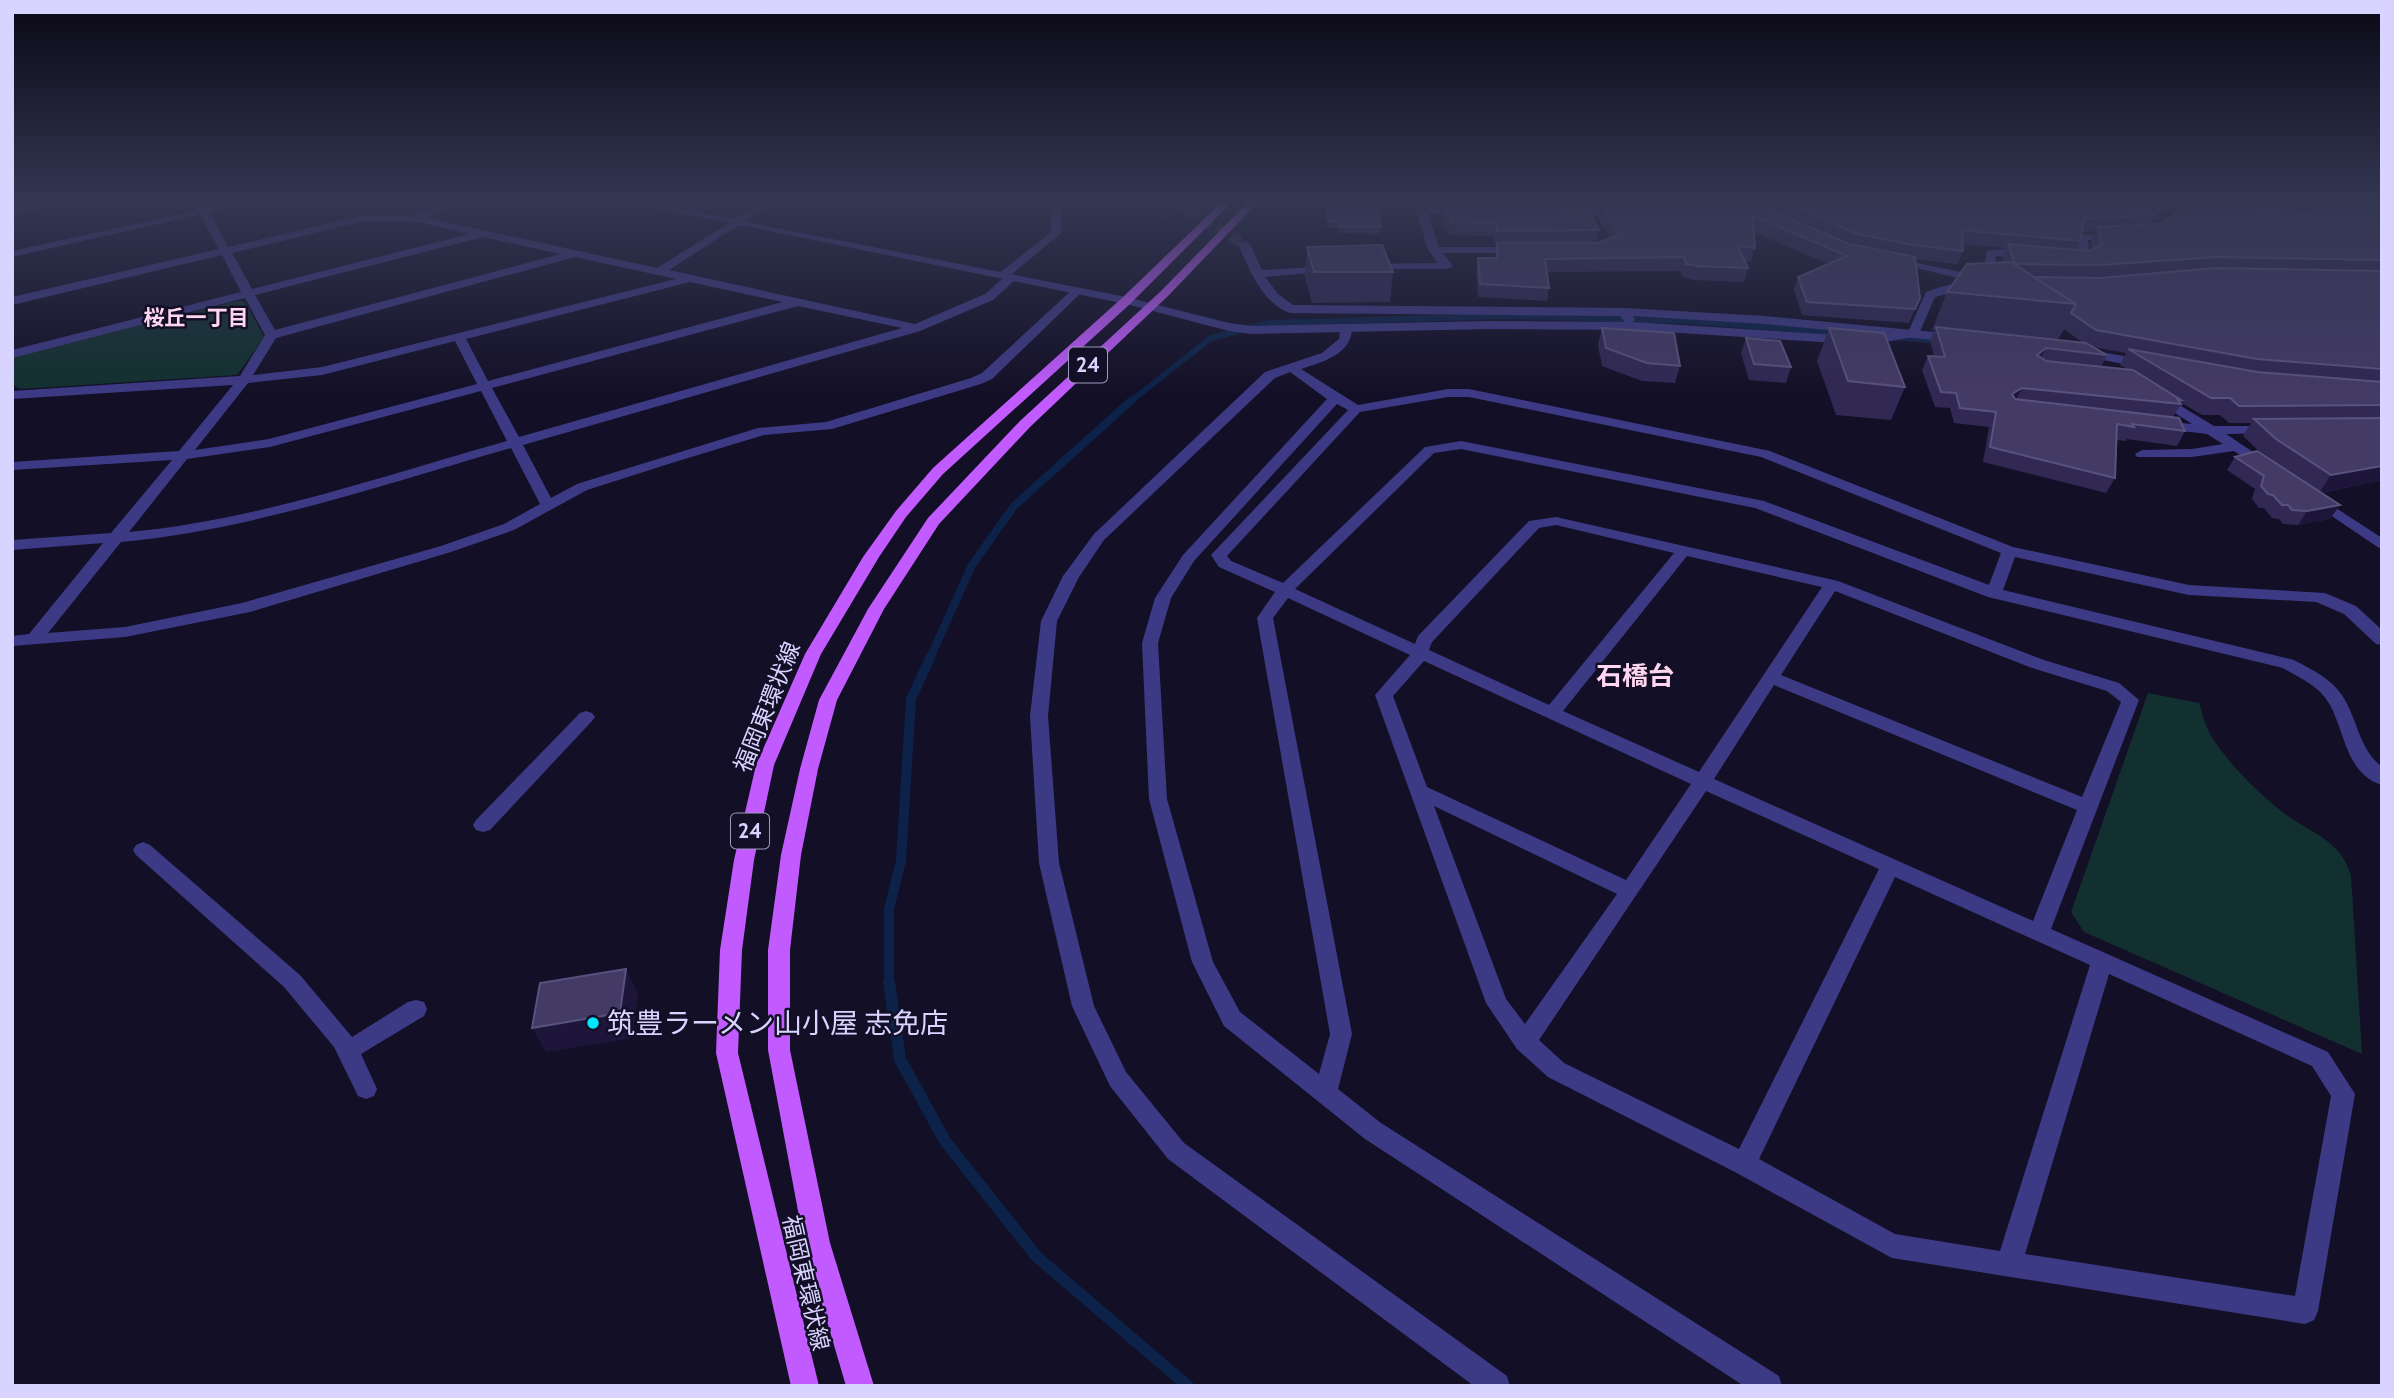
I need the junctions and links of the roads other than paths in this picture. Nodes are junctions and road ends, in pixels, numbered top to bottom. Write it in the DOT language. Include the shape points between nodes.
graph roads {
  1 [pos="169,264"];
  2 [pos="233,264"];
  3 [pos="364,264"];
  4 [pos="537,264"];
  5 [pos="623,264"];
  6 [pos="670,264"];
  7 [pos="945,264"];
  8 [pos="1021,264"];
  9 [pos="1163,264"];
  10 [pos="1192,264"];
  11 [pos="1253,264"];
  12 [pos="1446,264"];
  13 [pos="1906,264"];
  14 [pos="1992,264"];
  15 [pos="1348,267"];
  16 [pos="1361,267"];
  17 [pos="658,272"];
  18 [pos="1258,274"];
  19 [pos="1007,277"];
  20 [pos="691,279"];
  21 [pos="1995,288"];
  22 [pos="1077,291"];
  23 [pos="249,293"];
  24 [pos="12,301"];
  25 [pos="1126,301"];
  26 [pos="797,302"];
  27 [pos="1150,307"];
  28 [pos="1624,312"];
  29 [pos="1633,326"];
  30 [pos="916,328"];
  31 [pos="1346,330"];
  32 [pos="1914,333"];
  33 [pos="271,335"];
  34 [pos="459,337"];
  35 [pos="1966,339"];
  36 [pos="12,354"];
  37 [pos="2165,367"];
  38 [pos="1292,368"];
  39 [pos="2118,373"];
  40 [pos="244,380"];
  41 [pos="2141,386"];
  42 [pos="485,387"];
  43 [pos="12,395"];
  44 [pos="1335,398"];
  45 [pos="1356,409"];
  46 [pos="2146,424"];
  47 [pos="2291,429"];
  48 [pos="2213,430"];
  49 [pos="512,442"];
  50 [pos="2237,446"];
  51 [pos="2142,454"];
  52 [pos="182,455"];
  53 [pos="12,466"];
  54 [pos="2277,473"];
  55 [pos="2299,488"];
  56 [pos="547,504"];
  57 [pos="118,538"];
  58 [pos="12,545"];
  59 [pos="2382,545"];
  60 [pos="1683,551"];
  61 [pos="2009,551"];
  62 [pos="1832,584"];
  63 [pos="1285,590"];
  64 [pos="1994,593"];
  65 [pos="33,640"];
  66 [pos="2382,640"];
  67 [pos="12,641"];
  68 [pos="1421,653"];
  69 [pos="1771,677"];
  70 [pos="1552,713"];
  71 [pos="586,717"];
  72 [pos="2382,778"];
  73 [pos="1702,781"];
  74 [pos="1419,791"];
  75 [pos="2088,807"];
  76 [pos="483,825"];
  77 [pos="142,850"];
  78 [pos="1890,866"];
  79 [pos="1630,891"];
  80 [pos="2039,932"];
  81 [pos="2102,960"];
  82 [pos="416,1009"];
  83 [pos="1525,1042"];
  84 [pos="347,1051"];
  85 [pos="366,1089"];
  86 [pos="1326,1091"];
  87 [pos="1744,1164"];
  88 [pos="2010,1264"];
  89 [pos="805,1386"];
  90 [pos="860,1386"];
  91 [pos="1497,1386"];
  92 [pos="1769,1386"];
  1 -- 24 [label="street"];
  2 -- 23 [label="street"];
  3 -- 23 [label="street"];
  4 -- 33 [label="street"];
  5 -- 17 [label="street"];
  6 -- 17 [label="street"];
  7 -- 19 [label="street"];
  8 -- 19 [label="street"];
  9 -- 25 [label="main road, 福岡東環状線 / 24"];
  10 -- 27 [label="main road, 福岡東環状線 / 24"];
  11 -- 18 [label="street"];
  12 -- 16 [label="street"];
  13 -- 21 [label="street" via="1965,276"];
  14 -- 21 [label="street"];
  15 -- 18 [label="street"];
  17 -- 20 [label="street"];
  18 -- 28 [label="street" via="1275,300 1290,309"];
  19 -- 22 [label="street"];
  19 -- 30 [label="street" via="989,297"];
  20 -- 26 [label="street"];
  20 -- 34 [label="street"];
  21 -- 32 [label="street" via="1952,288 1930,295"];
  22 -- 25 [label="street"];
  22 -- 56 [label="street" via="987,376 976,381 827,426 762,431 608,478"];
  23 -- 33 [label="street"];
  23 -- 36 [label="street"];
  25 -- 27 [label="street"];
  25 -- 89 [label="main road, 福岡東環状線 / 24" via="938,471 901,514 813,654 765,765 731,950 727,1053"];
  26 -- 30 [label="street"];
  26 -- 42 [label="street"];
  27 -- 31 [label="street" via="1252,330"];
  27 -- 90 [label="main road, 福岡東環状線 / 24" via="1026,424 933,521 883,598 828,700 808,769 779,950 779,1050 817,1243"];
  28 -- 29 [label="street"];
  28 -- 32 [label="street"];
  29 -- 31 [label="street"];
  29 -- 32 [label="street" via="1869,341"];
  30 -- 49 [label="street"];
  31 -- 38 [label="street" via="1345,340 1326,355"];
  32 -- 35 [label="street"];
  33 -- 40 [label="street"];
  34 -- 40 [label="street" via="321,371"];
  34 -- 42 [label="street"];
  37 -- 39 [label="street" via="2075,349"];
  38 -- 44 [label="street"];
  38 -- 91 [label="street" via="1270,375 1099,537 1060,598 1049,621 1039,716 1049,863 1083,1006 1118,1079 1176,1151"];
  40 -- 43 [label="street"];
  40 -- 52 [label="street"];
  41 -- 48 [label="street"];
  42 -- 49 [label="street"];
  42 -- 52 [label="street" via="270,443"];
  44 -- 45 [label="street"];
  44 -- 86 [label="street" via="1188,558 1163,598 1150,643 1157,799 1203,962 1232,1019"];
  45 -- 61 [label="street" via="1469,393 1765,454"];
  45 -- 63 [label="street" via="1219,555 1225,564"];
  46 -- 48 [label="street"];
  47 -- 48 [label="street"];
  48 -- 50 [label="street"];
  49 -- 56 [label="street"];
  49 -- 57 [label="street" via="258,516 203,529"];
  50 -- 51 [label="street"];
  50 -- 54 [label="street"];
  52 -- 53 [label="street"];
  52 -- 57 [label="street"];
  55 -- 59 [label="street"];
  56 -- 65 [label="street" via="509,527 446,549 244,608 125,632"];
  57 -- 58 [label="street"];
  57 -- 65 [label="street"];
  60 -- 62 [label="street"];
  60 -- 68 [label="street" via="1556,521 1534,524 1424,640"];
  60 -- 70 [label="street"];
  61 -- 64 [label="street"];
  61 -- 66 [label="street" via="2189,590 2319,597 2350,610"];
  62 -- 69 [label="street"];
  62 -- 75 [label="street" via="2038,664 2113,687 2130,700"];
  63 -- 64 [label="street" via="1430,450 1461,445 1759,504"];
  63 -- 68 [label="street"];
  63 -- 86 [label="street" via="1265,618 1341,1034"];
  64 -- 72 [label="street" via="2288,664 2318,680 2337,701 2360,759"];
  65 -- 67 [label="street"];
  68 -- 70 [label="street"];
  68 -- 74 [label="street" via="1384,695"];
  69 -- 73 [label="street"];
  69 -- 75 [label="street"];
  70 -- 73 [label="street"];
  71 -- 76 [label="street"];
  73 -- 78 [label="street"];
  73 -- 79 [label="street"];
  74 -- 79 [label="street"];
  74 -- 83 [label="street" via="1497,1003"];
  75 -- 80 [label="street"];
  77 -- 84 [label="street" via="292,981"];
  78 -- 80 [label="street"];
  78 -- 87 [label="street"];
  79 -- 83 [label="street"];
  80 -- 81 [label="street"];
  81 -- 88 [label="street"];
  81 -- 88 [label="street" via="2320,1059 2343,1094 2305,1311"];
  82 -- 84 [label="street"];
  83 -- 87 [label="street" via="1556,1070"];
  84 -- 85 [label="street"];
  86 -- 92 [label="street" via="1373,1130"];
  87 -- 88 [label="street" via="1892,1246"];
}
